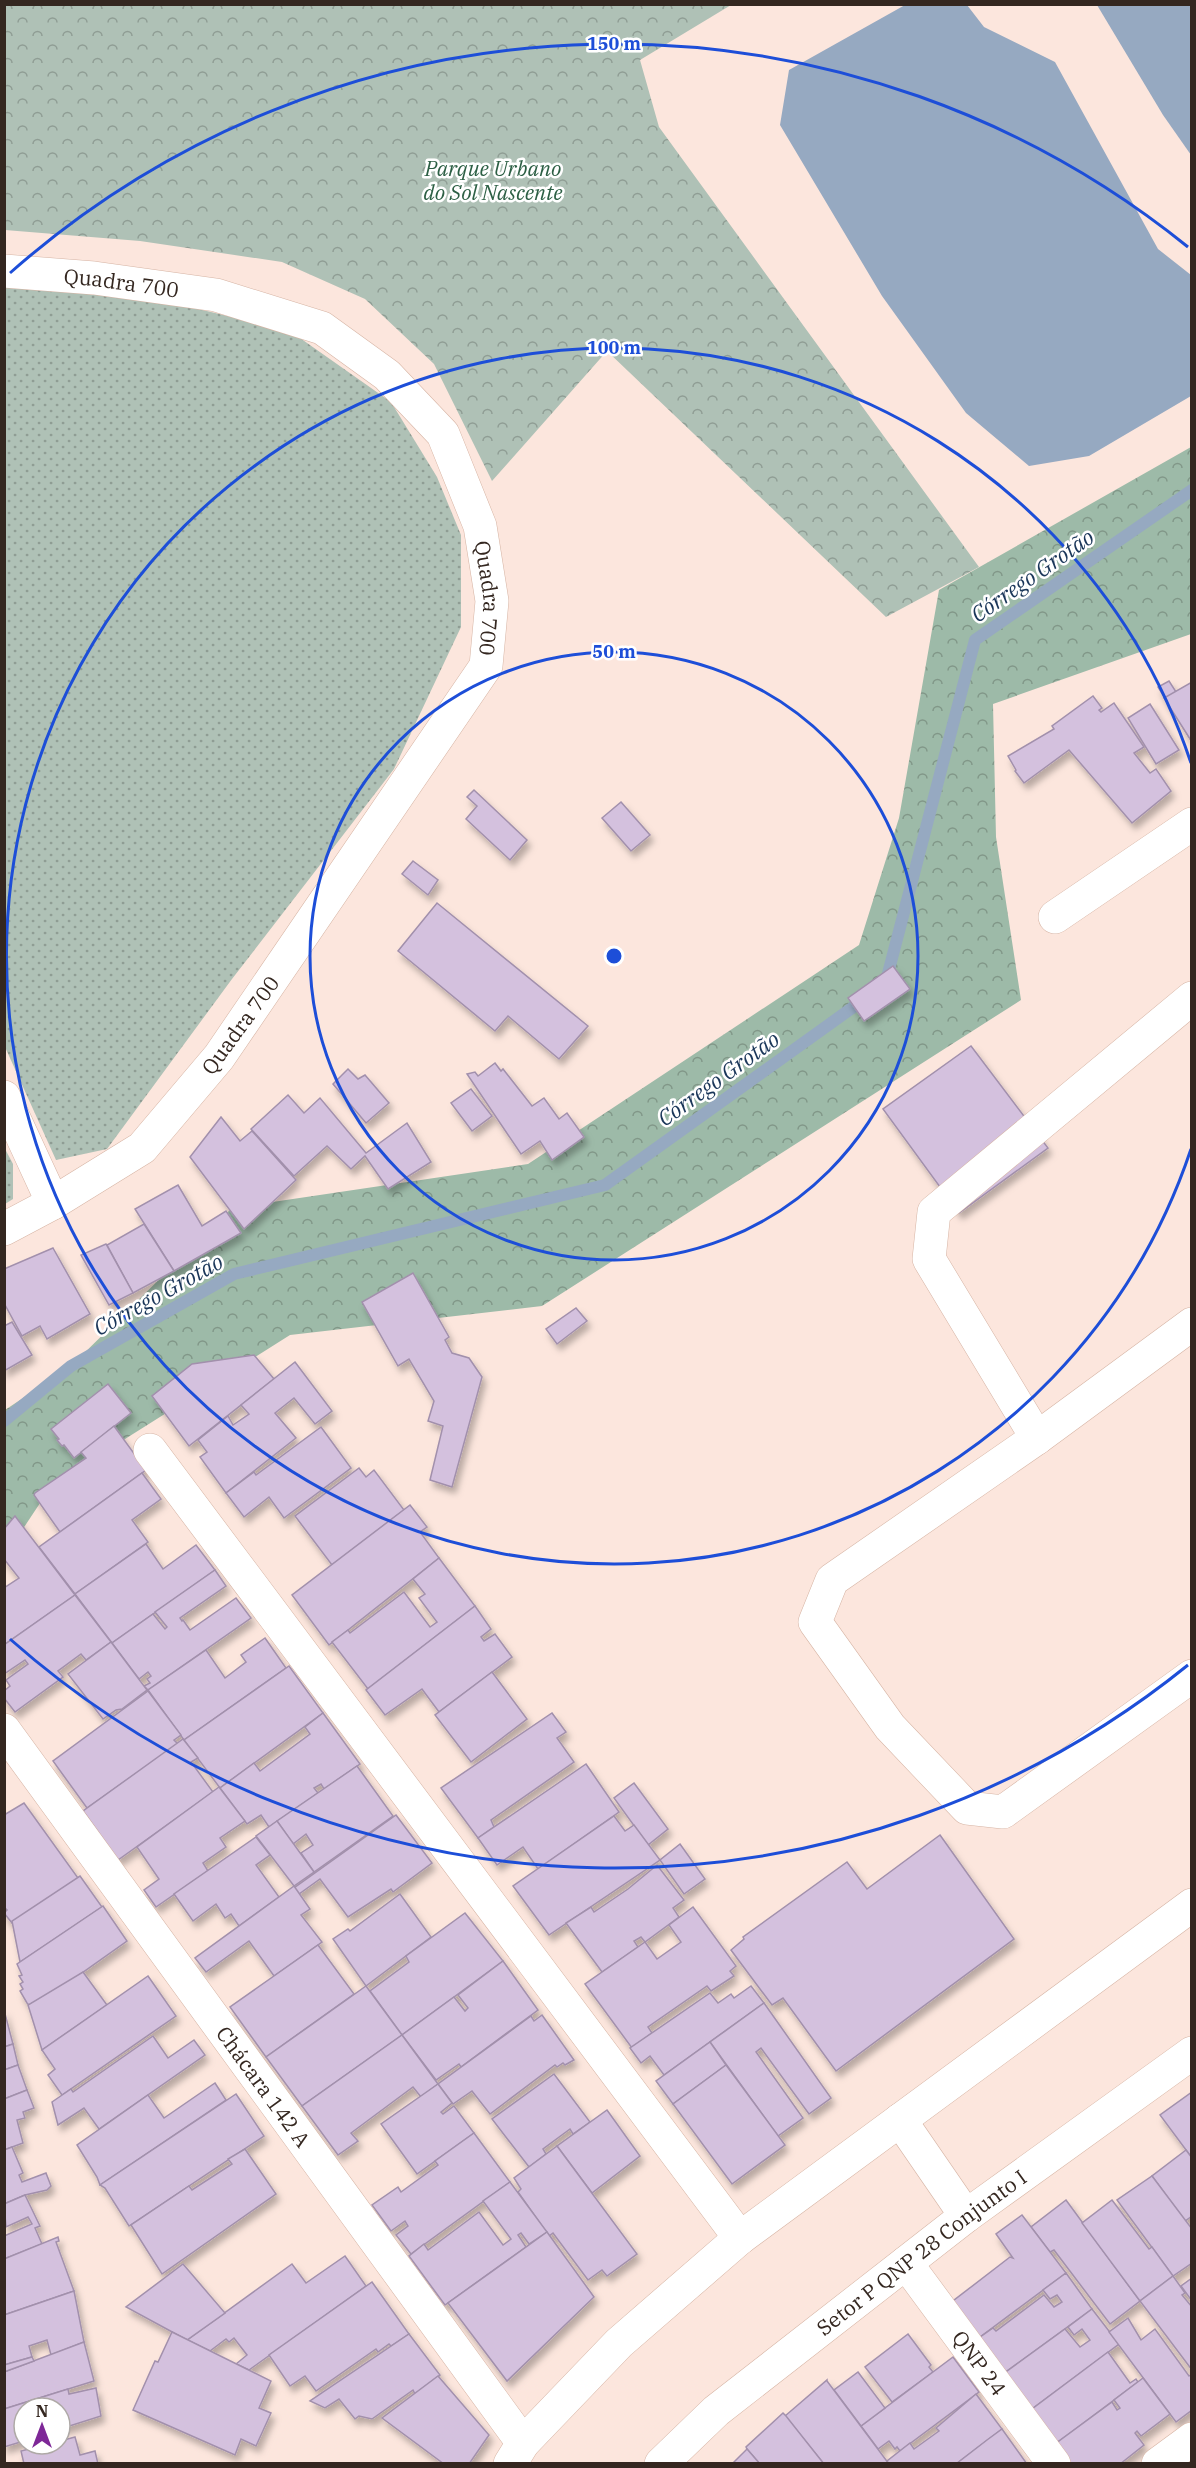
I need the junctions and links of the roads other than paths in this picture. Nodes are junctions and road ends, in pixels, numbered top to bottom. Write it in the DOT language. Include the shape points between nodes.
graph roads {
  1 [pos="4,271"];
  2 [pos="1191,824"];
  3 [pos="1055,917"];
  4 [pos="1191,998"];
  5 [pos="4,1097"];
  6 [pos="53,1203"];
  7 [pos="4,1229"];
  8 [pos="1191,1324"];
  9 [pos="1037,1437"];
  10 [pos="150,1450"];
  11 [pos="1191,1676"];
  12 [pos="4,1730"];
  13 [pos="1191,1905"];
  14 [pos="1191,2053"];
  15 [pos="900,2120"];
  16 [pos="966,2216"];
  17 [pos="740,2238"];
  18 [pos="906,2263"];
  19 [pos="1191,2439"];
  20 [pos="517,2453"];
  21 [pos="661,2463"];
  22 [pos="1054,2463"];
  23 [pos="1158,2463"];
  1 -- 6 [label="street, Quadra 700" via="94,278 216,295 322,328 387,375 443,434 480,526 492,601 486,666 219,1057 142,1148"];
  2 -- 3 [label="street"];
  4 -- 9 [label="street" via="934,1212 928,1258"];
  5 -- 6 [label="street"];
  6 -- 7 [label="street, Quadra 700"];
  8 -- 9 [label="street"];
  9 -- 11 [label="street" via="832,1580 815,1622 890,1728 967,1808 1004,1812"];
  10 -- 17 [label="street"];
  12 -- 20 [label="street, Chácara 142 A"];
  13 -- 15 [label="street"];
  14 -- 16 [label="street, Setor P QNP 28 Conjunto I"];
  15 -- 16 [label="street"];
  15 -- 17 [label="street"];
  16 -- 18 [label="street, Setor P QNP 28 Conjunto I"];
  17 -- 20 [label="street" via="619,2343"];
  18 -- 21 [label="street, Setor P QNP 28 Conjunto I" via="716,2411"];
  18 -- 22 [label="street, QNP 24"];
  19 -- 23 [label="street"];
}
